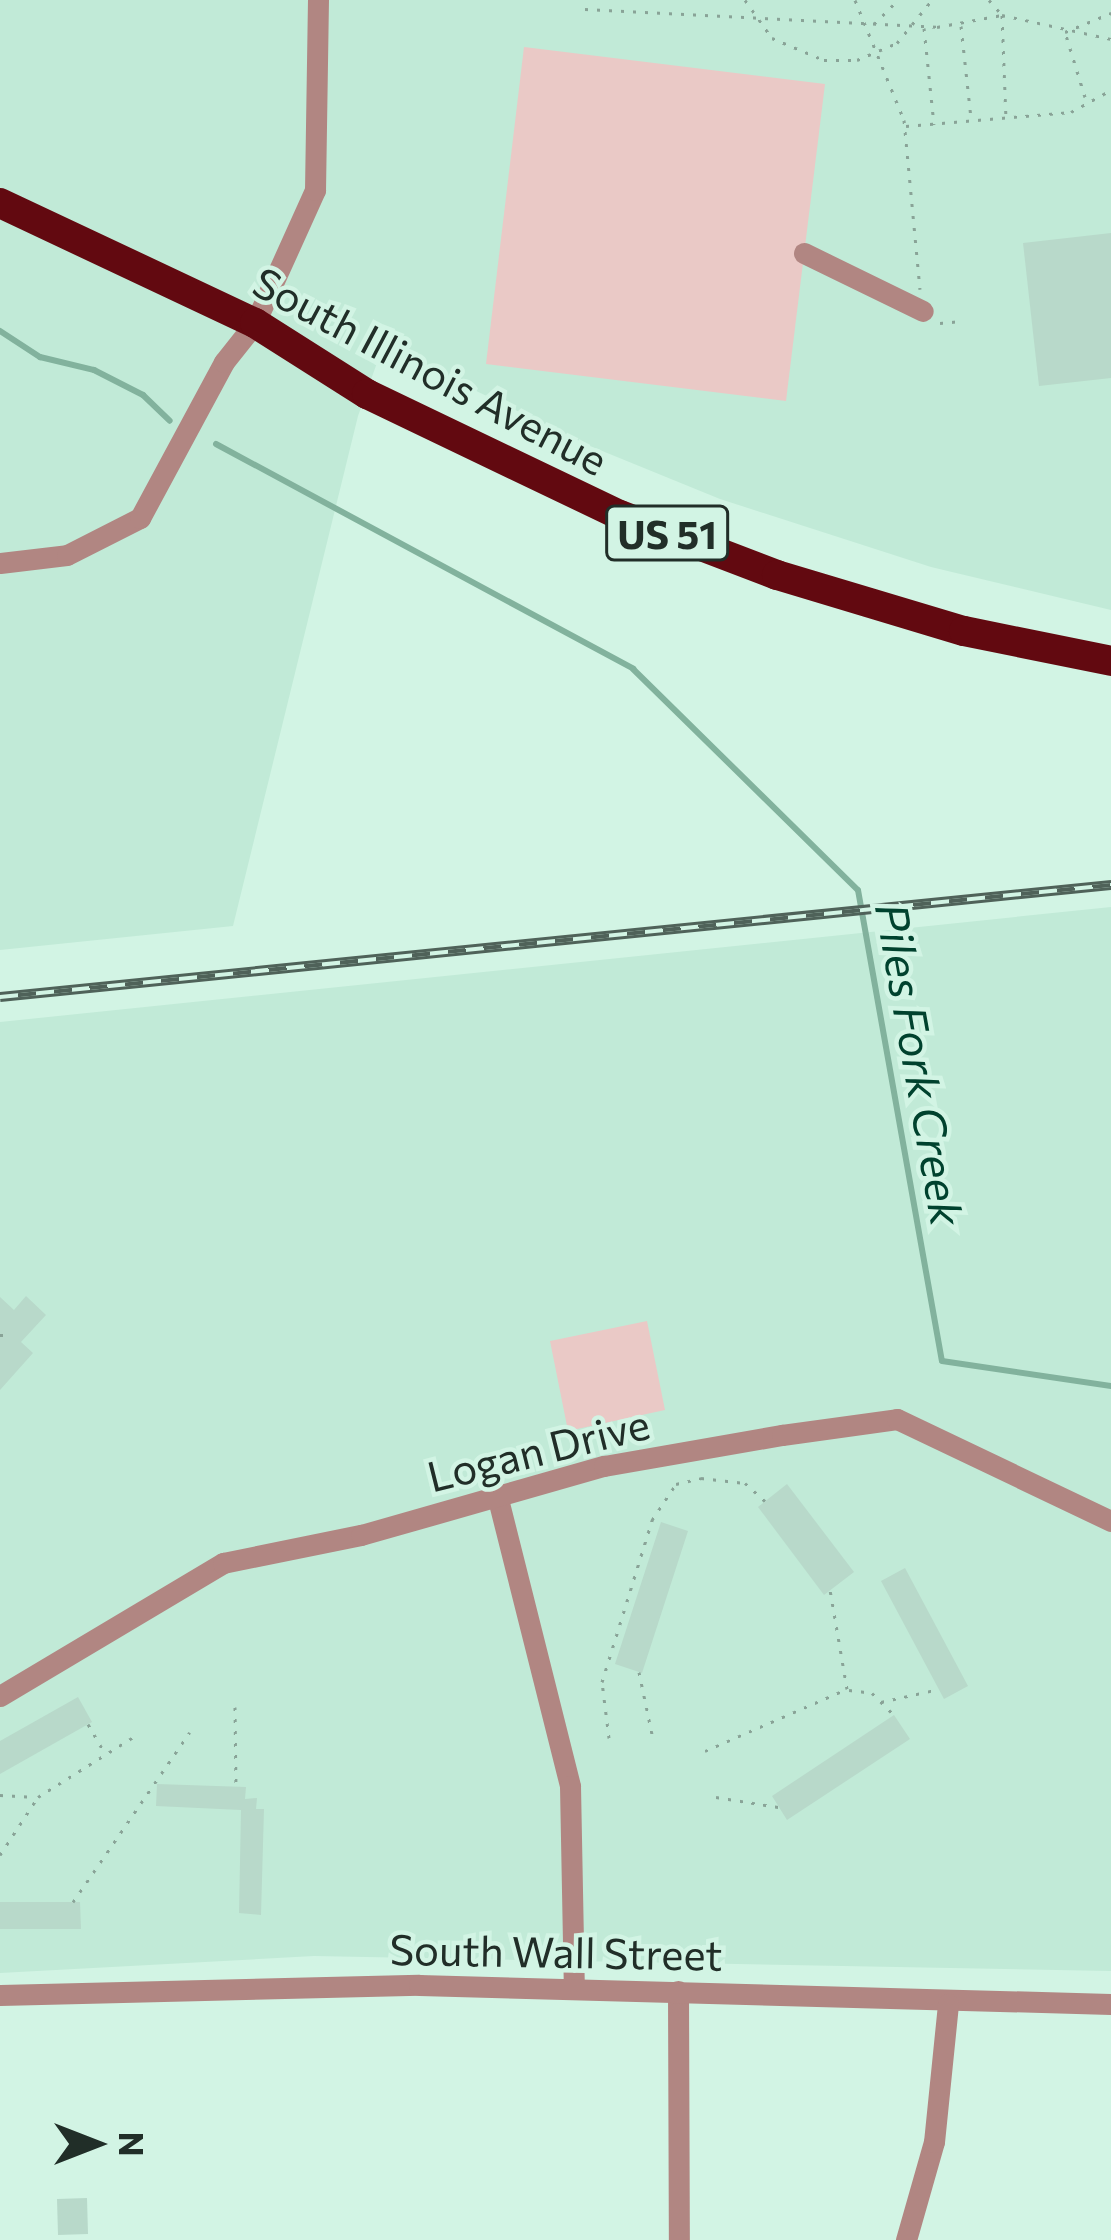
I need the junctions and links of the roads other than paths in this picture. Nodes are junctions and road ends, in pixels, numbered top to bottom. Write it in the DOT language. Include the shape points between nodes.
graph roads {
  1 [pos="318,0"];
  2 [pos="0,202"];
  3 [pos="804,253"];
  4 [pos="922,311"];
  5 [pos="255,323"];
  6 [pos="0,563"];
  7 [pos="1111,661"];
  8 [pos="497,1495"];
  9 [pos="1111,1521"];
  10 [pos="0,1696"];
  11 [pos="574,1989"];
  12 [pos="679,1991"];
  13 [pos="0,1995"];
  14 [pos="948,2004"];
  15 [pos="1111,2004"];
  16 [pos="680,2240"];
  17 [pos="906,2240"];
  1 -- 5 [label="street" via="315,190"];
  2 -- 5 [label="highway, South Illinois Avenue / US 51"];
  3 -- 4 [label="street"];
  5 -- 6 [label="street" via="224,362 140,518 67,555"];
  5 -- 7 [label="highway, South Illinois Avenue / US 51" via="367,394 620,515 922,619"];
  8 -- 9 [label="street, Logan Drive" via="604,1466 897,1419"];
  8 -- 10 [label="street, Logan Drive" via="362,1535 223,1563"];
  8 -- 11 [label="street" via="570,1786"];
  11 -- 12 [label="street, South Wall Street"];
  11 -- 13 [label="street, South Wall Street"];
  12 -- 14 [label="street, South Wall Street"];
  12 -- 16 [label="street"];
  14 -- 15 [label="street, South Wall Street"];
  14 -- 17 [label="street" via="934,2142"];
}
